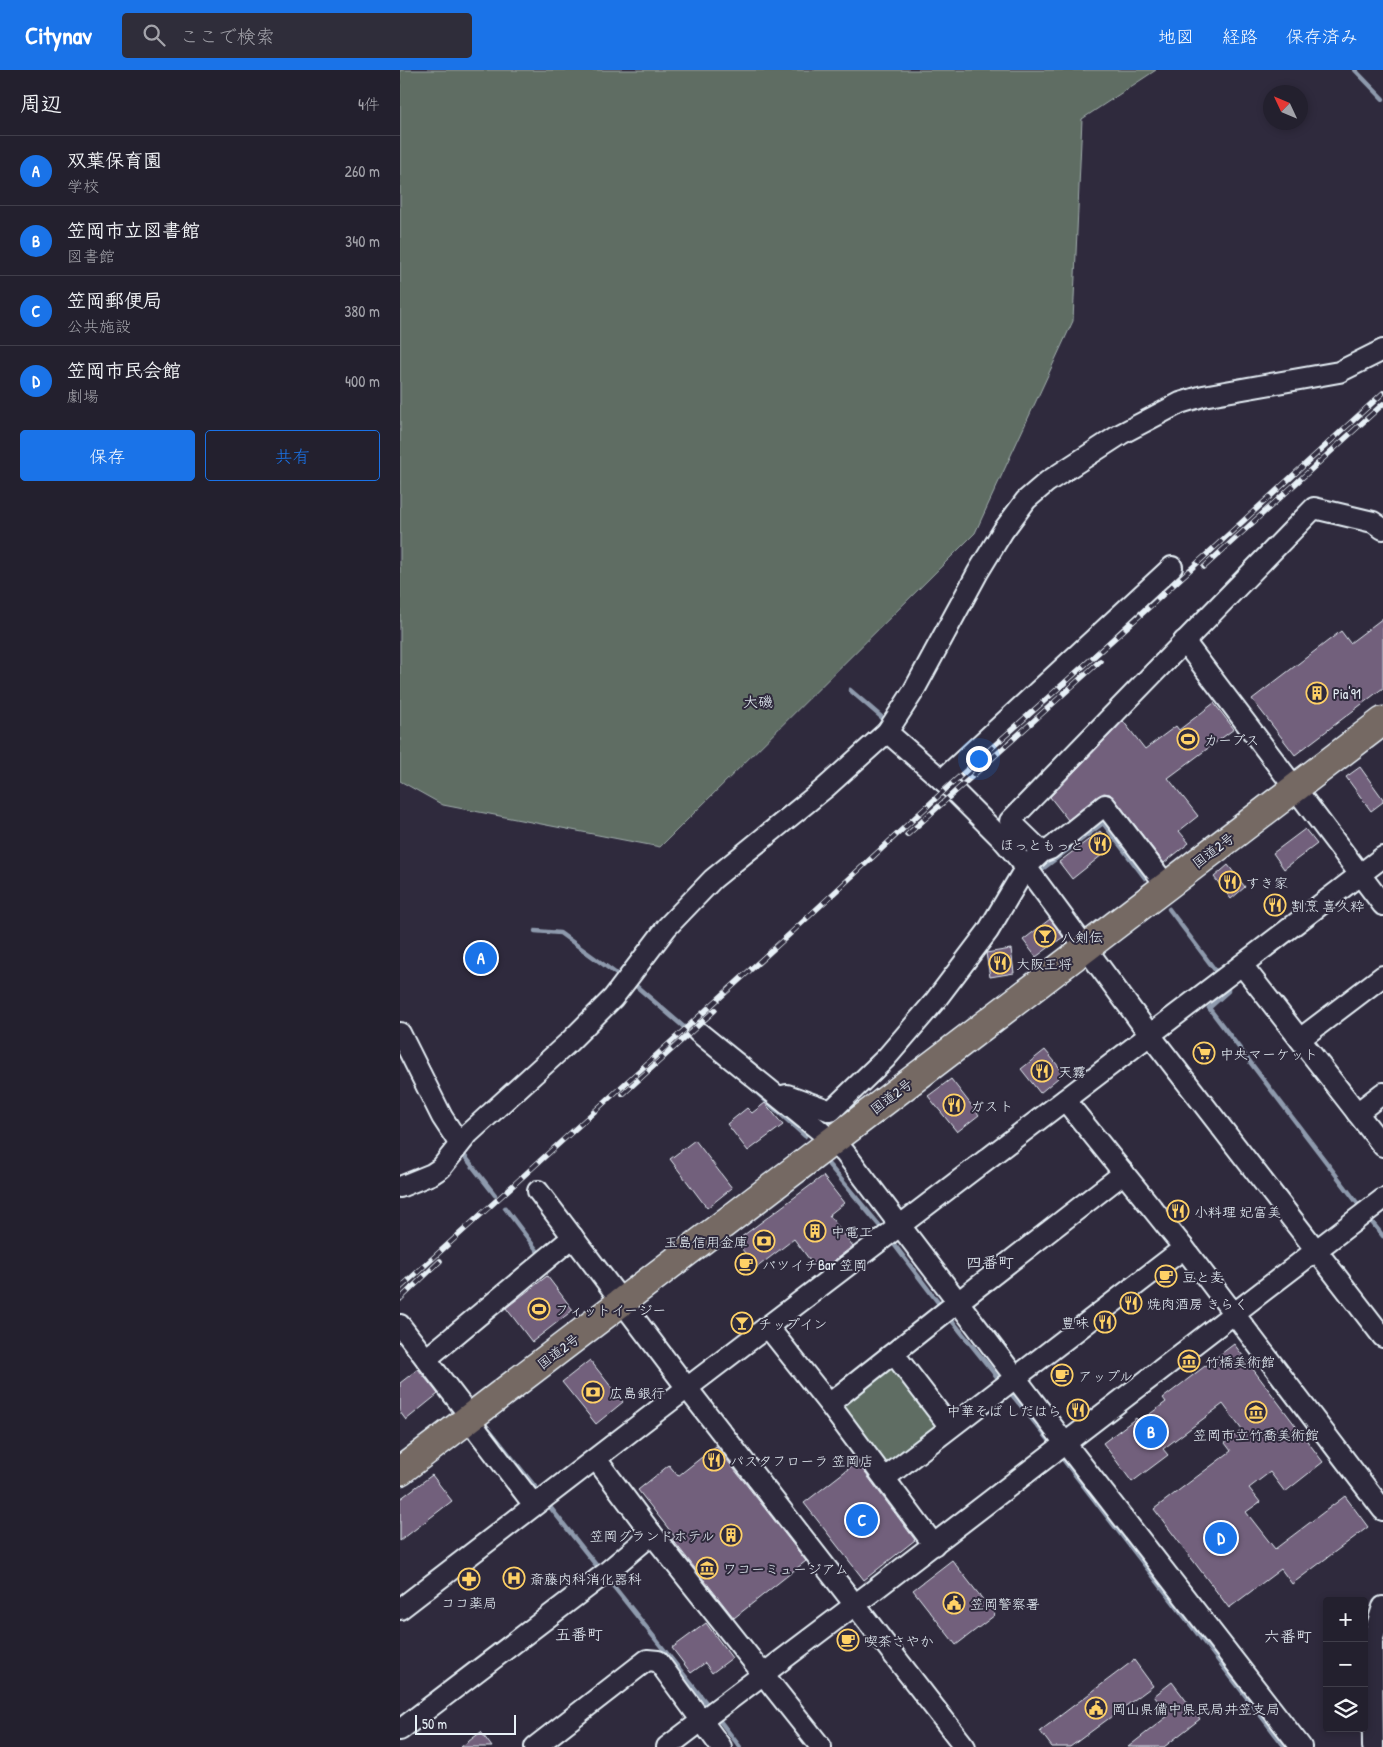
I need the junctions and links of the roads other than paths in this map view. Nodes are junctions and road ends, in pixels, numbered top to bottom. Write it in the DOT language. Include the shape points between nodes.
graph roads {
  1 [pos="1383,350"];
  2 [pos="1383,528"];
  3 [pos="1172,567"];
  4 [pos="1184,641"];
  5 [pos="1383,720"];
  6 [pos="887,732"];
  7 [pos="945,776"];
  8 [pos="1295,788"];
  9 [pos="1383,858"];
  10 [pos="1033,860"];
  11 [pos="1360,876"];
  12 [pos="1166,885"];
  13 [pos="1383,905"];
  14 [pos="1086,947"];
  15 [pos="1242,965"];
  16 [pos="1383,976"];
  17 [pos="698,1032"];
  18 [pos="400,1033"];
  19 [pos="1150,1035"];
  20 [pos="1300,1039"];
  21 [pos="1383,1093"];
  22 [pos="779,1097"];
  23 [pos="1065,1100"];
  24 [pos="1357,1113"];
  25 [pos="832,1141"];
  26 [pos="459,1143"];
  27 [pos="1383,1146"];
  28 [pos="1124,1173"];
  29 [pos="400,1187"];
  30 [pos="538,1191"];
  31 [pos="1383,1200"];
  32 [pos="893,1232"];
  33 [pos="573,1237"];
  34 [pos="1184,1248"];
  35 [pos="1316,1251"];
  36 [pos="623,1302"];
  37 [pos="949,1309"];
  38 [pos="1234,1314"];
  39 [pos="400,1325"];
  40 [pos="768,1327"];
  41 [pos="1383,1337"];
  42 [pos="894,1354"];
  43 [pos="426,1359"];
  44 [pos="1008,1382"];
  45 [pos="687,1388"];
  46 [pos="829,1404"];
  47 [pos="469,1419"];
  48 [pos="950,1426"];
  49 [pos="1065,1443"];
  50 [pos="596,1459"];
  51 [pos="400,1472"];
  52 [pos="885,1478"];
  53 [pos="541,1500"];
  54 [pos="1383,1510"];
  55 [pos="652,1534"];
  56 [pos="934,1545"];
  57 [pos="856,1604"];
  58 [pos="1383,1607"];
  59 [pos="400,1609"];
  60 [pos="764,1673"];
  61 [pos="709,1715"];
  62 [pos="400,1730"];
  63 [pos="535,1747"];
  64 [pos="667,1747"];
  65 [pos="721,1747"];
  66 [pos="821,1747"];
  67 [pos="965,1747"];
  68 [pos="1301,1747"];
  69 [pos="1373,1747"];
  1 -- 6 [label="street" via="1339,372 1180,403 1121,434 1046,482 1026,500 1004,531"];
  2 -- 4 [label="street" via="1374,522 1314,508"];
  3 -- 7 [label="street"];
  4 -- 8 [label="street"];
  4 -- 10 [label="street" via="1010,821"];
  5 -- 8 [label="highway, 国道2号"];
  6 -- 7 [label="street"];
  6 -- 26 [label="street" via="825,788 713,879 667,927 613,998 570,1042"];
  7 -- 10 [label="street" via="1003,840"];
  8 -- 11 [label="street"];
  8 -- 12 [label="highway, 国道2号"];
  9 -- 11 [label="street"];
  10 -- 12 [label="street" via="1105,805"];
  10 -- 14 [label="street"];
  10 -- 22 [label="street" via="988,932 935,1001 886,1058 831,1111 787,1095"];
  11 -- 13 [label="street"];
  11 -- 15 [label="street"];
  12 -- 14 [label="highway, 国道2号"];
  14 -- 19 [label="street"];
  14 -- 25 [label="highway, 国道2号"];
  15 -- 19 [label="street"];
  15 -- 20 [label="street"];
  16 -- 20 [label="street"];
  17 -- 22 [label="street"];
  18 -- 26 [label="street" via="442,1117"];
  19 -- 23 [label="street"];
  19 -- 35 [label="street"];
  20 -- 24 [label="street"];
  21 -- 24 [label="street"];
  22 -- 25 [label="street"];
  23 -- 28 [label="street"];
  23 -- 32 [label="street"];
  24 -- 27 [label="street"];
  25 -- 32 [label="street" via="845,1153"];
  25 -- 36 [label="highway, 国道2号"];
  26 -- 29 [label="street" via="446,1162 432,1174"];
  28 -- 34 [label="street"];
  28 -- 37 [label="street"];
  30 -- 33 [label="street"];
  31 -- 35 [label="street"];
  32 -- 37 [label="street"];
  32 -- 40 [label="street"];
  33 -- 36 [label="street"];
  33 -- 43 [label="street"];
  34 -- 38 [label="street"];
  34 -- 44 [label="street"];
  35 -- 38 [label="street"];
  35 -- 41 [label="street"];
  36 -- 45 [label="street"];
  36 -- 47 [label="highway, 国道2号"];
  37 -- 42 [label="street"];
  37 -- 44 [label="street"];
  38 -- 49 [label="street"];
  38 -- 54 [label="street"];
  39 -- 43 [label="street"];
  40 -- 45 [label="street"];
  40 -- 46 [label="street"];
  42 -- 46 [label="street"];
  42 -- 48 [label="street"];
  43 -- 47 [label="street"];
  44 -- 48 [label="street"];
  44 -- 49 [label="street"];
  45 -- 50 [label="street"];
  45 -- 57 [label="street"];
  46 -- 52 [label="street"];
  47 -- 51 [label="highway, 国道2号"];
  47 -- 53 [label="street"];
  48 -- 52 [label="street"];
  49 -- 56 [label="street"];
  49 -- 68 [label="street"];
  50 -- 53 [label="street"];
  50 -- 55 [label="street"];
  52 -- 56 [label="street"];
  53 -- 59 [label="street"];
  55 -- 60 [label="street"];
  55 -- 62 [label="street" via="604,1575"];
  56 -- 57 [label="street"];
  57 -- 60 [label="street"];
  57 -- 67 [label="street"];
  58 -- 69 [label="street" via="1372,1641"];
  60 -- 61 [label="street"];
  60 -- 66 [label="street"];
  61 -- 63 [label="street" via="658,1661 648,1660"];
  61 -- 64 [label="street"];
  61 -- 65 [label="street"];
}
